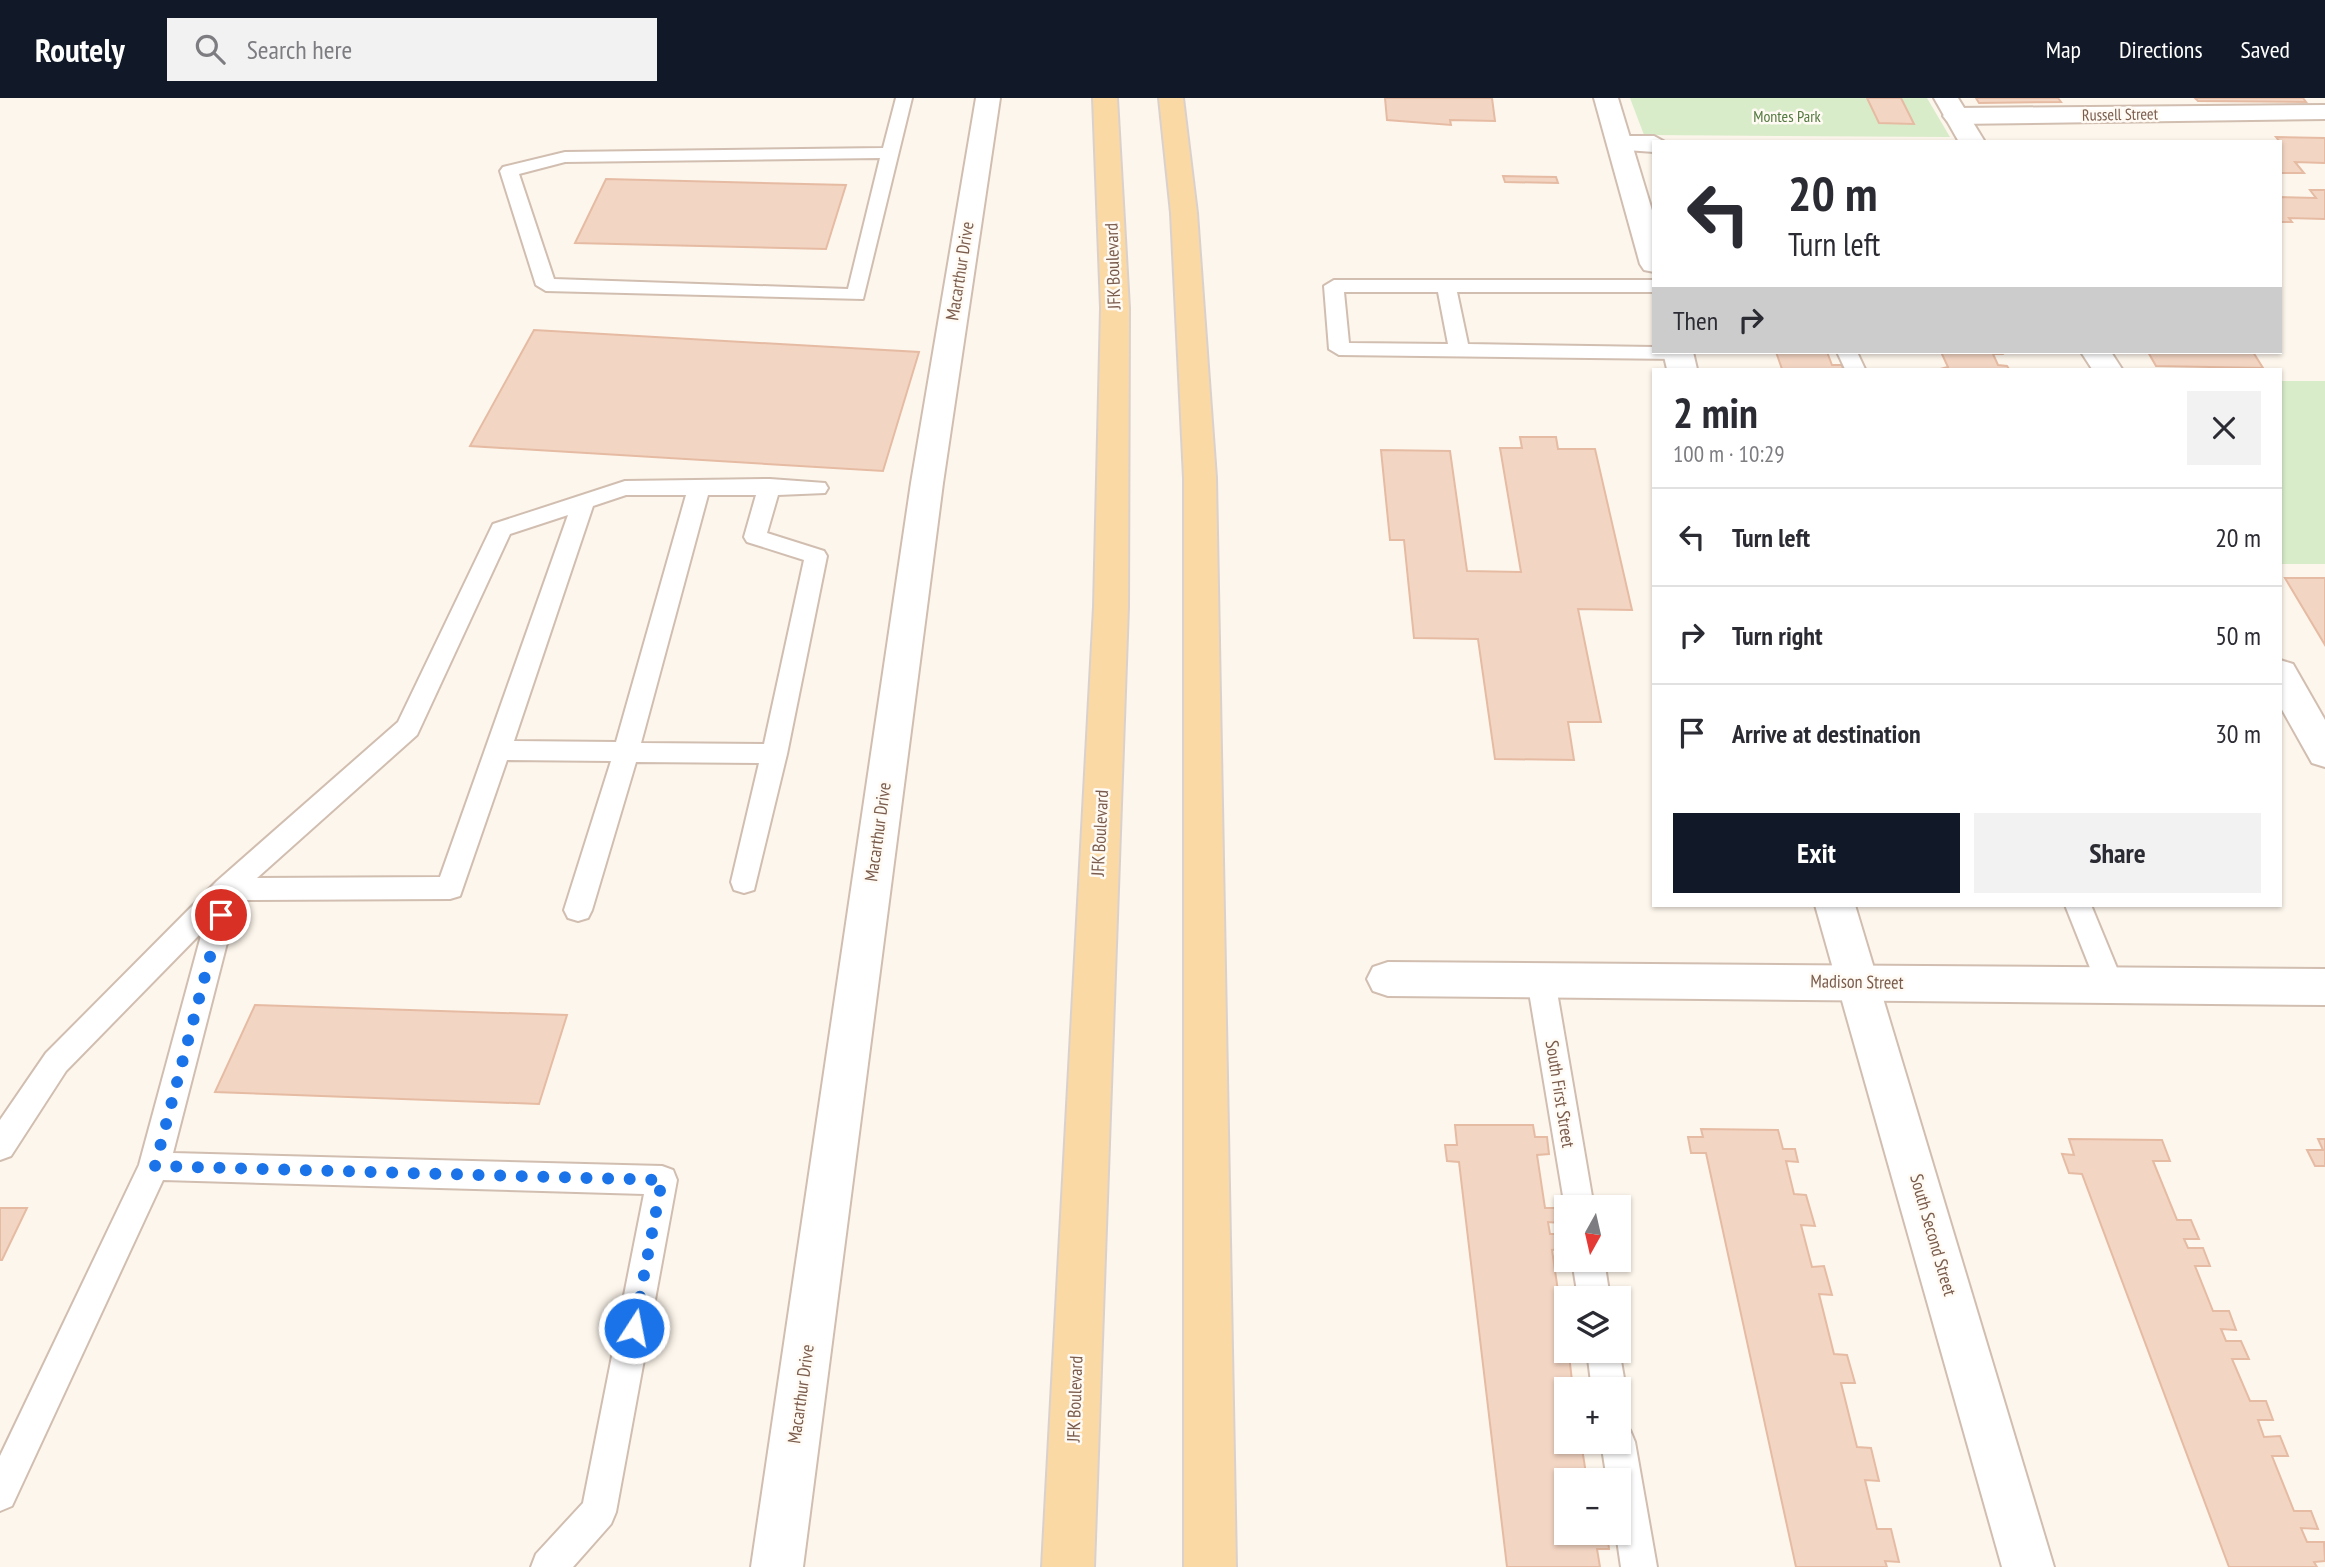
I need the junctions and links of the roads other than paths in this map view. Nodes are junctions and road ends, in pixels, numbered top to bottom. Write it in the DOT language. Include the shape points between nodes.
graph roads {
  1 [pos="904,98"];
  2 [pos="988,98"];
  3 [pos="1105,98"];
  4 [pos="1171,98"];
  5 [pos="1606,98"];
  6 [pos="1951,107"];
  7 [pos="2325,112"];
  8 [pos="1971,140"];
  9 [pos="1621,144"];
  10 [pos="1652,144"];
  11 [pos="891,153"];
  12 [pos="1652,257"];
  13 [pos="1652,285"];
  14 [pos="1446,286"];
  15 [pos="1459,350"];
  16 [pos="1679,358"];
  17 [pos="770,486"];
  18 [pos="699,487"];
  19 [pos="817,488"];
  20 [pos="584,501"];
  21 [pos="2282,677"];
  22 [pos="498,750"];
  23 [pos="626,752"];
  24 [pos="2325,753"];
  25 [pos="774,754"];
  26 [pos="744,883"];
  27 [pos="228,889"];
  28 [pos="1836,907"];
  29 [pos="2079,907"];
  30 [pos="578,911"];
  31 [pos="1388,979"];
  32 [pos="1541,980"];
  33 [pos="1858,982"];
  34 [pos="2110,985"];
  35 [pos="2325,987"];
  36 [pos="0,1146"];
  37 [pos="155,1166"];
  38 [pos="1577,1195"];
  39 [pos="1620,1454"];
  40 [pos="0,1494"];
  41 [pos="549,1567"];
  42 [pos="777,1567"];
  43 [pos="1068,1567"];
  44 [pos="1210,1567"];
  45 [pos="1639,1567"];
  46 [pos="2028,1567"];
  1 -- 11 [label="lane"];
  2 -- 42 [label="street, Macarthur Drive" via="927,483"];
  3 -- 43 [label="main road, JFK Boulevard" via="1115,308 1111,607"];
  4 -- 44 [label="main road" via="1185,226 1200,478"];
  5 -- 9 [label="street"];
  6 -- 7 [label="street, Russell Street"];
  6 -- 8 [label="street"];
  9 -- 10 [label="street"];
  9 -- 12 [label="street"];
  11 -- 11 [label="lane" via="856,295 546,285 509,171 565,157"];
  13 -- 14 [label="lane"];
  14 -- 15 [label="lane"];
  14 -- 15 [label="lane" via="1334,286 1339,349"];
  15 -- 16 [label="lane"];
  17 -- 18 [label="lane"];
  17 -- 19 [label="lane"];
  17 -- 25 [label="lane" via="755,537 816,556"];
  18 -- 20 [label="lane" via="625,488"];
  18 -- 23 [label="lane"];
  20 -- 22 [label="lane"];
  20 -- 27 [label="lane" via="501,529 408,728"];
  21 -- 24 [label="street"];
  22 -- 23 [label="lane"];
  22 -- 27 [label="lane" via="450,888"];
  23 -- 25 [label="lane"];
  23 -- 30 [label="lane"];
  25 -- 26 [label="lane"];
  27 -- 36 [label="lane" via="56,1062"];
  27 -- 37 [label="lane"];
  28 -- 33 [label="street, South Second Street"];
  29 -- 34 [label="lane"];
  31 -- 32 [label="street, Madison Street"];
  32 -- 33 [label="street, Madison Street"];
  32 -- 38 [label="lane, South First Street"];
  33 -- 34 [label="street, Madison Street"];
  33 -- 46 [label="street, South Second Street"];
  34 -- 35 [label="street, Madison Street"];
  37 -- 40 [label="lane"];
  37 -- 41 [label="lane" via="662,1180 599,1512"];
  39 -- 45 [label="lane"];
}
